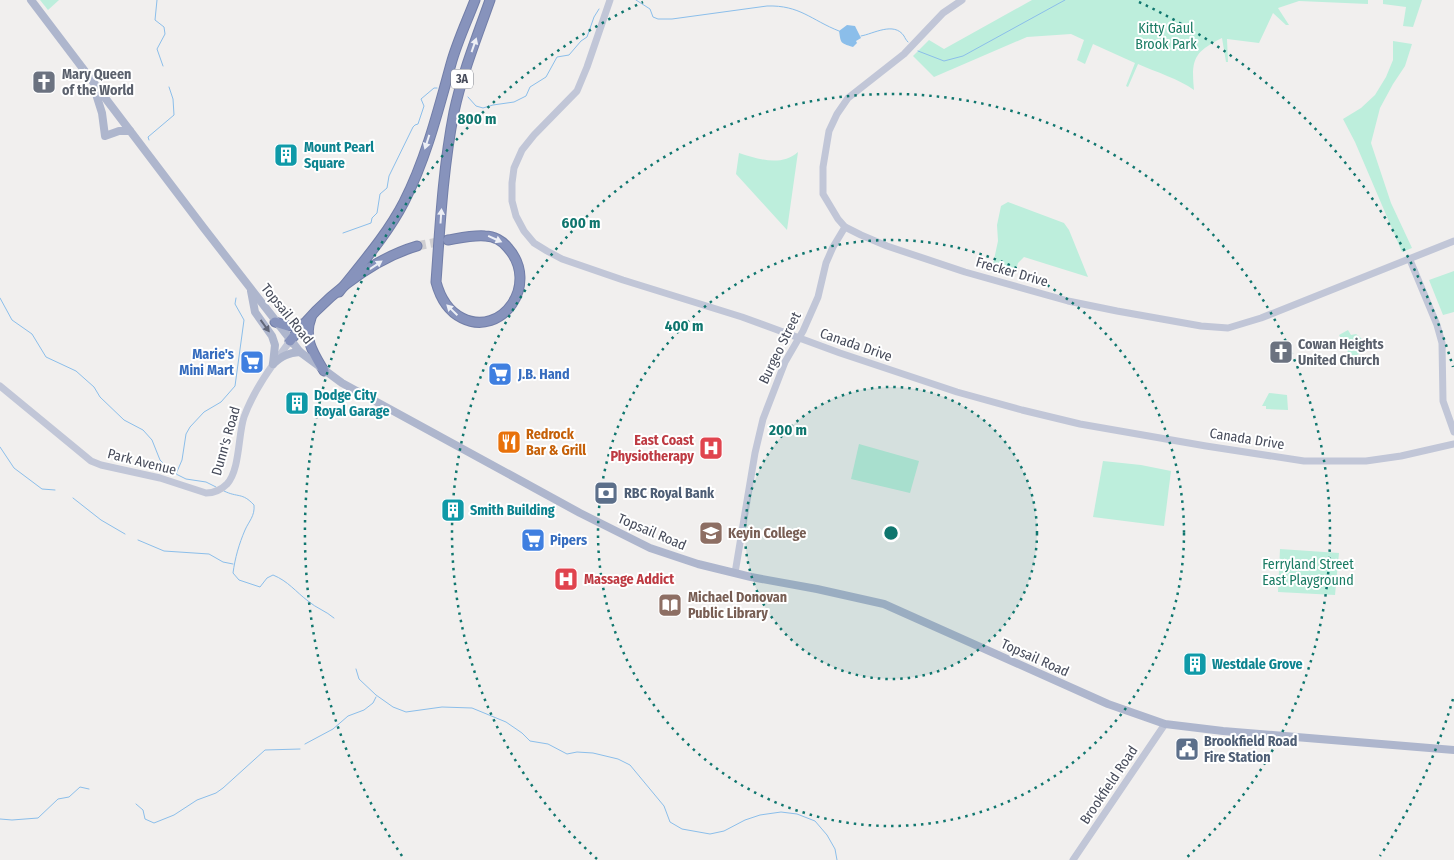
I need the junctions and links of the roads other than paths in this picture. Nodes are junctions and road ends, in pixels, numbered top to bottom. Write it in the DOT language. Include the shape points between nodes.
graph roads {
  1 [pos="31,0"];
  2 [pos="475,0"];
  3 [pos="490,0"];
  4 [pos="610,0"];
  5 [pos="962,0"];
  6 [pos="97,88"];
  7 [pos="130,131"];
  8 [pos="845,227"];
  9 [pos="448,240"];
  10 [pos="1454,241"];
  11 [pos="417,246"];
  12 [pos="1410,260"];
  13 [pos="250,289"];
  14 [pos="339,292"];
  15 [pos="314,313"];
  16 [pos="275,322"];
  17 [pos="304,324"];
  18 [pos="799,338"];
  19 [pos="290,341"];
  20 [pos="300,352"];
  21 [pos="273,364"];
  22 [pos="324,372"];
  23 [pos="0,386"];
  24 [pos="1454,432"];
  25 [pos="1454,444"];
  26 [pos="214,492"];
  27 [pos="735,573"];
  28 [pos="1165,724"];
  29 [pos="1454,750"];
  30 [pos="1073,860"];
  1 -- 6 [label="main road, Topsail Road"];
  2 -- 14 [label="highway, 3A, one-way" via="420,163 401,208"];
  9 -- 3 [label="highway, 3A, one-way" via="470,236 496,238 514,255 521,284 512,304 501,314 482,323 465,319 450,309 436,282 446,161 454,112"];
  4 -- 18 [label="street, Canada Drive" via="577,91 534,135 514,168 512,201 524,231 534,243 562,259"];
  5 -- 8 [label="street, Frecker Drive" via="943,12 908,50 848,98 837,114 829,131 823,194"];
  6 -- 7 [label="main road, Topsail Road"];
  6 -- 7 [label="main road" via="105,136"];
  7 -- 13 [label="main road, Topsail Road"];
  8 -- 12 [label="street, Frecker Drive" via="887,246 1068,301 1201,326 1228,328"];
  8 -- 18 [label="street, Burgeo Street" via="832,247 818,297"];
  10 -- 12 [label="street, Frecker Drive"];
  14 -- 11 [label="highway, one-way" via="390,256"];
  12 -- 24 [label="street" via="1442,344 1443,400"];
  13 -- 16 [label="main road, Topsail Road"];
  13 -- 21 [label="main road, one-way" via="255,312 275,345"];
  14 -- 15 [label="highway"];
  15 -- 17 [label="highway"];
  15 -- 22 [label="highway" via="308,342"];
  16 -- 17 [label="highway" via="288,326"];
  16 -- 19 [label="main road, Topsail Road"];
  17 -- 19 [label="highway"];
  18 -- 25 [label="street, Canada Drive" via="957,392 1022,410 1198,445 1304,461 1336,462 1401,456"];
  18 -- 27 [label="street, Burgeo Street" via="775,382 754,452"];
  19 -- 20 [label="main road, Topsail Road"];
  19 -- 21 [label="street, Dunn's Road"];
  20 -- 21 [label="main road" via="288,353"];
  20 -- 22 [label="main road, Topsail Road"];
  21 -- 26 [label="street, Dunn's Road" via="244,418 231,478"];
  22 -- 27 [label="main road, Topsail Road" via="630,539 698,564"];
  23 -- 26 [label="street, Park Avenue" via="101,466 160,478 206,493"];
  27 -- 28 [label="main road, Topsail Road" via="884,604 1108,704"];
  28 -- 29 [label="main road, Topsail Road"];
  28 -- 30 [label="street, Brookfield Road"];
}
